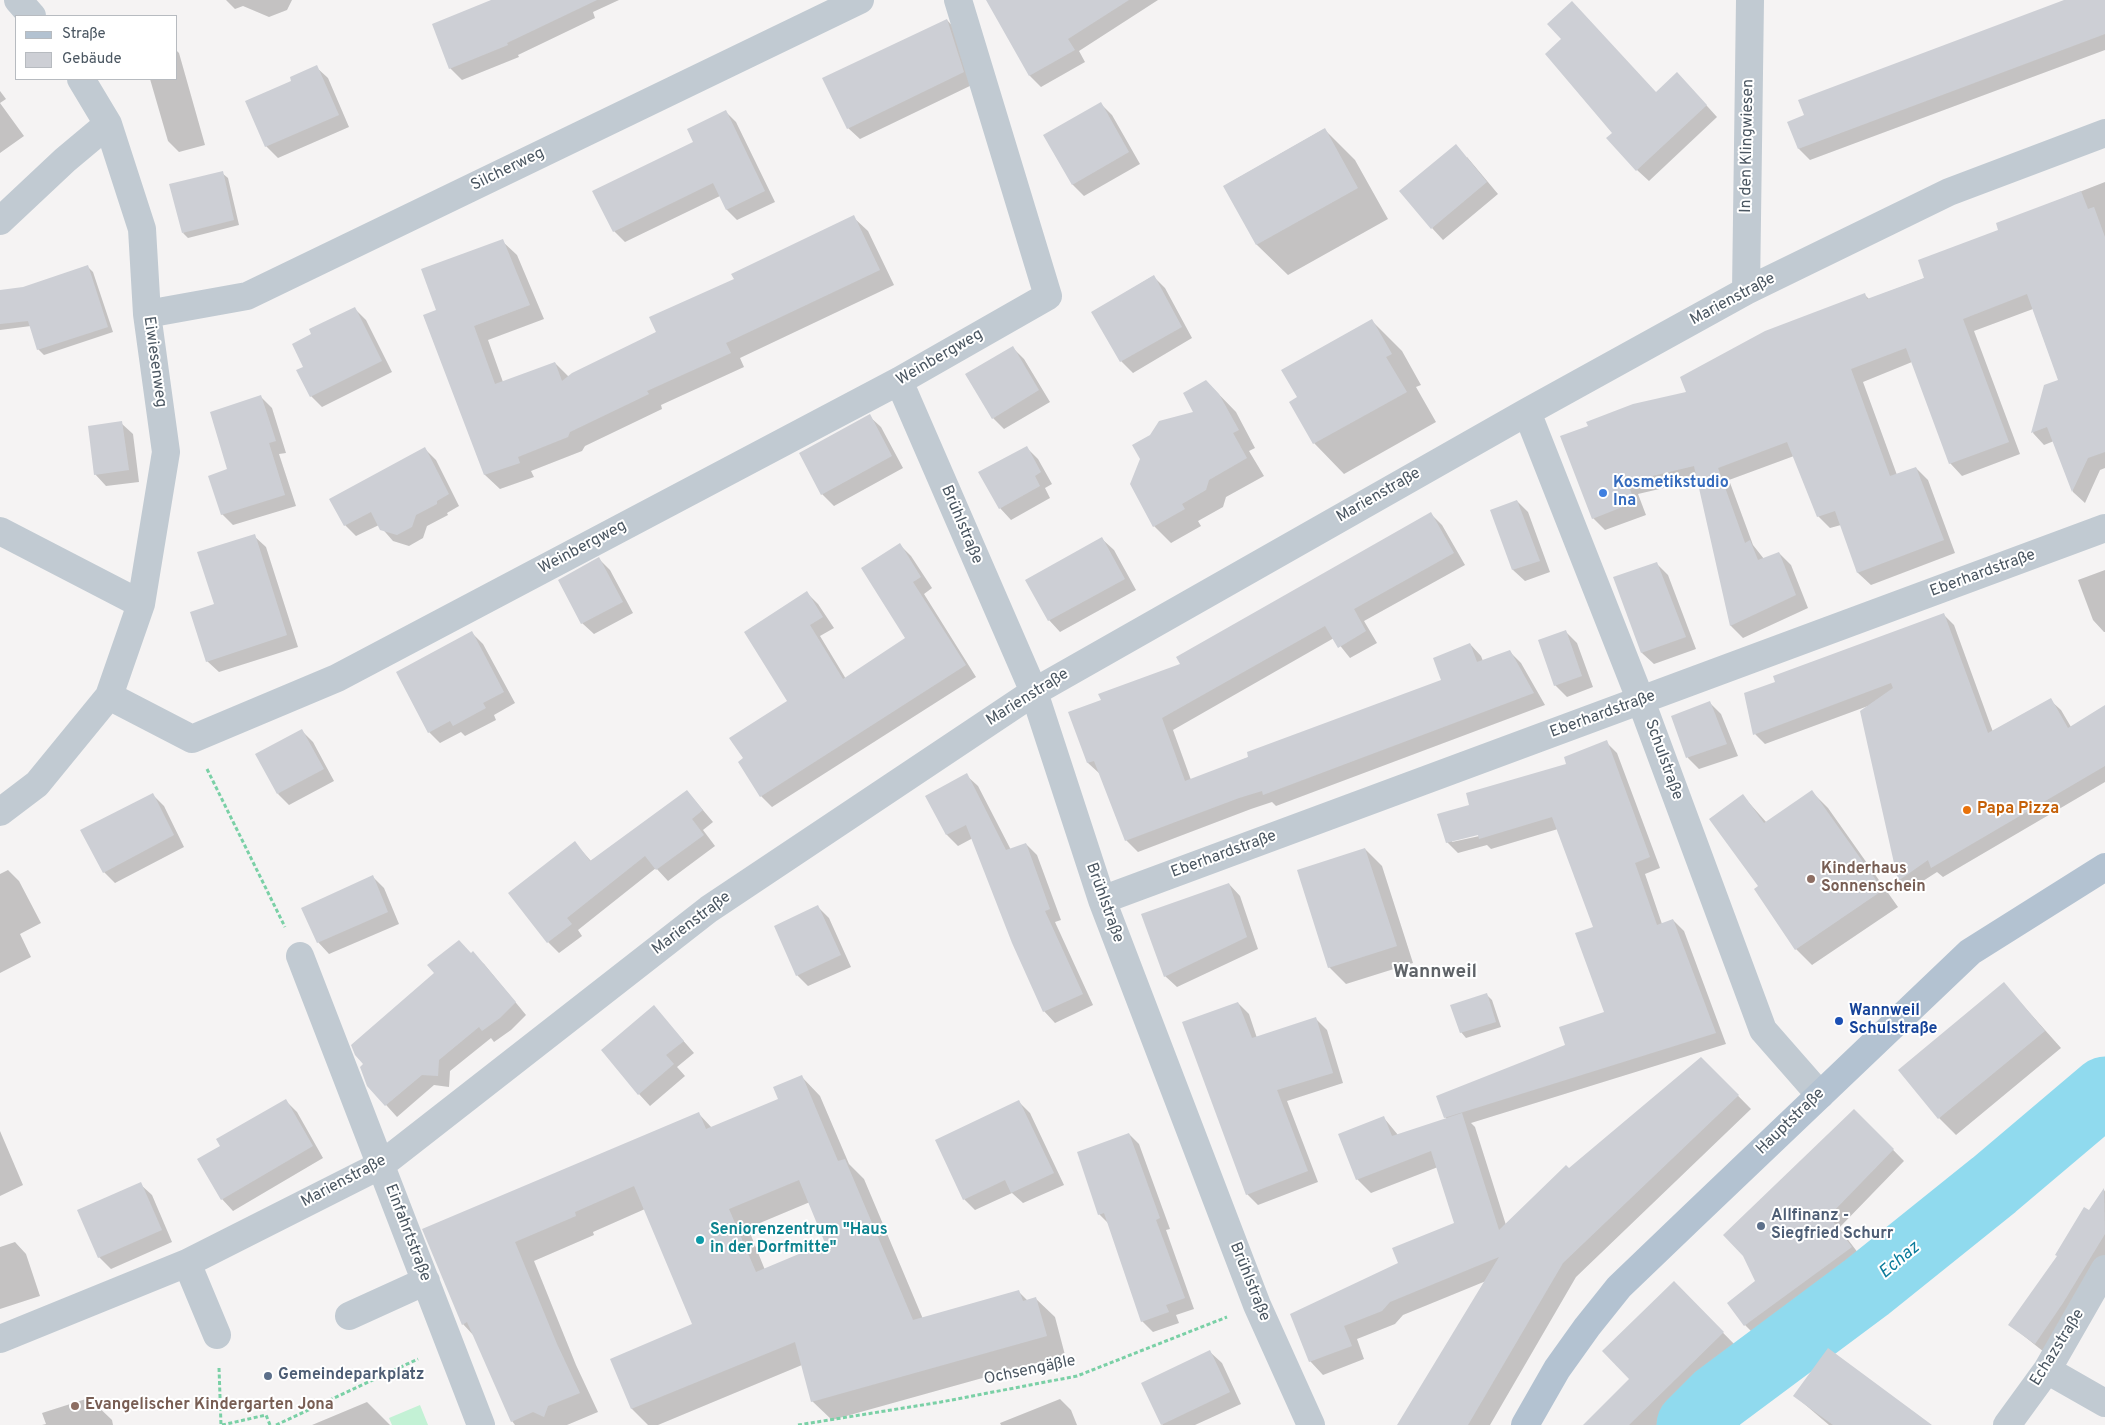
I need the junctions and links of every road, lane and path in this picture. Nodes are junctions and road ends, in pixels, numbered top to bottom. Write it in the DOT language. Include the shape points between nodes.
graph roads {
  1 [pos="18,0"];
  2 [pos="860,0"];
  3 [pos="958,0"];
  4 [pos="1750,0"];
  5 [pos="31,15"];
  6 [pos="82,80"];
  7 [pos="108,124"];
  8 [pos="2105,133"];
  9 [pos="0,221"];
  10 [pos="1746,291"];
  11 [pos="147,314"];
  12 [pos="899,381"];
  13 [pos="1527,412"];
  14 [pos="2105,528"];
  15 [pos="0,532"];
  16 [pos="141,604"];
  17 [pos="1034,692"];
  18 [pos="109,696"];
  19 [pos="1641,701"];
  20 [pos="192,739"];
  21 [pos="0,812"];
  22 [pos="2105,868"];
  23 [pos="1102,900"];
  24 [pos="300,956"];
  25 [pos="1820,1095"];
  26 [pos="381,1165"];
  27 [pos="187,1263"];
  28 [pos="2105,1270"];
  29 [pos="426,1281"];
  30 [pos="1257,1305"];
  31 [pos="349,1316"];
  32 [pos="217,1335"];
  33 [pos="0,1339"];
  34 [pos="450,1344"];
  35 [pos="2047,1370"];
  36 [pos="2105,1403"];
  37 [pos="222,1425"];
  38 [pos="270,1425"];
  39 [pos="276,1425"];
  40 [pos="482,1425"];
  41 [pos="798,1425"];
  42 [pos="1312,1425"];
  43 [pos="1525,1425"];
  44 [pos="2007,1425"];
  1 -- 5 [label="street"];
  2 -- 11 [label="street, Silcherweg" via="247,296"];
  3 -- 12 [label="street, Weinbergweg" via="1048,296"];
  4 -- 10 [label="street, In den Klingwiesen"];
  6 -- 7 [label="street, Eiwiesenweg"];
  7 -- 9 [label="street"];
  7 -- 11 [label="street, Eiwiesenweg" via="142,228"];
  8 -- 10 [label="street, Marienstraße" via="1949,192"];
  10 -- 13 [label="street, Marienstraße"];
  11 -- 16 [label="street, Eiwiesenweg" via="166,452"];
  12 -- 17 [label="street, Brühlstraße"];
  12 -- 20 [label="street, Weinbergweg" via="337,678"];
  13 -- 17 [label="street, Marienstraße"];
  13 -- 19 [label="street, Schulstraße"];
  14 -- 19 [label="street, Eberhardstraße"];
  15 -- 16 [label="street"];
  16 -- 18 [label="street, Eiwiesenweg"];
  17 -- 23 [label="street, Brühlstraße"];
  17 -- 26 [label="street, Marienstraße" via="709,909"];
  18 -- 20 [label="street"];
  18 -- 21 [label="street" via="37,784"];
  19 -- 23 [label="street, Eberhardstraße"];
  19 -- 25 [label="street, Schulstraße" via="1763,1030"];
  20 -- 24 [label="path"];
  22 -- 25 [label="main road, Hauptstraße" via="1970,952"];
  23 -- 30 [label="street, Brühlstraße"];
  24 -- 26 [label="street, Einfahrtstraße"];
  25 -- 43 [label="main road, Hauptstraße" via="1619,1287 1567,1355"];
  26 -- 27 [label="street, Marienstraße"];
  26 -- 29 [label="street, Einfahrtstraße"];
  27 -- 32 [label="street"];
  27 -- 33 [label="street, Marienstraße"];
  28 -- 35 [label="street, Echazstraße"];
  29 -- 31 [label="street"];
  29 -- 34 [label="street, Einfahrtstraße"];
  30 -- 41 [label="path, Ochsengäßle" via="1078,1376"];
  30 -- 42 [label="street, Brühlstraße"];
  32 -- 37 [label="path"];
  34 -- 39 [label="path"];
  34 -- 40 [label="street, Einfahrtstraße"];
  35 -- 36 [label="street"];
  35 -- 44 [label="street, Echazstraße"];
  37 -- 38 [label="path" via="266,1415"];
}
